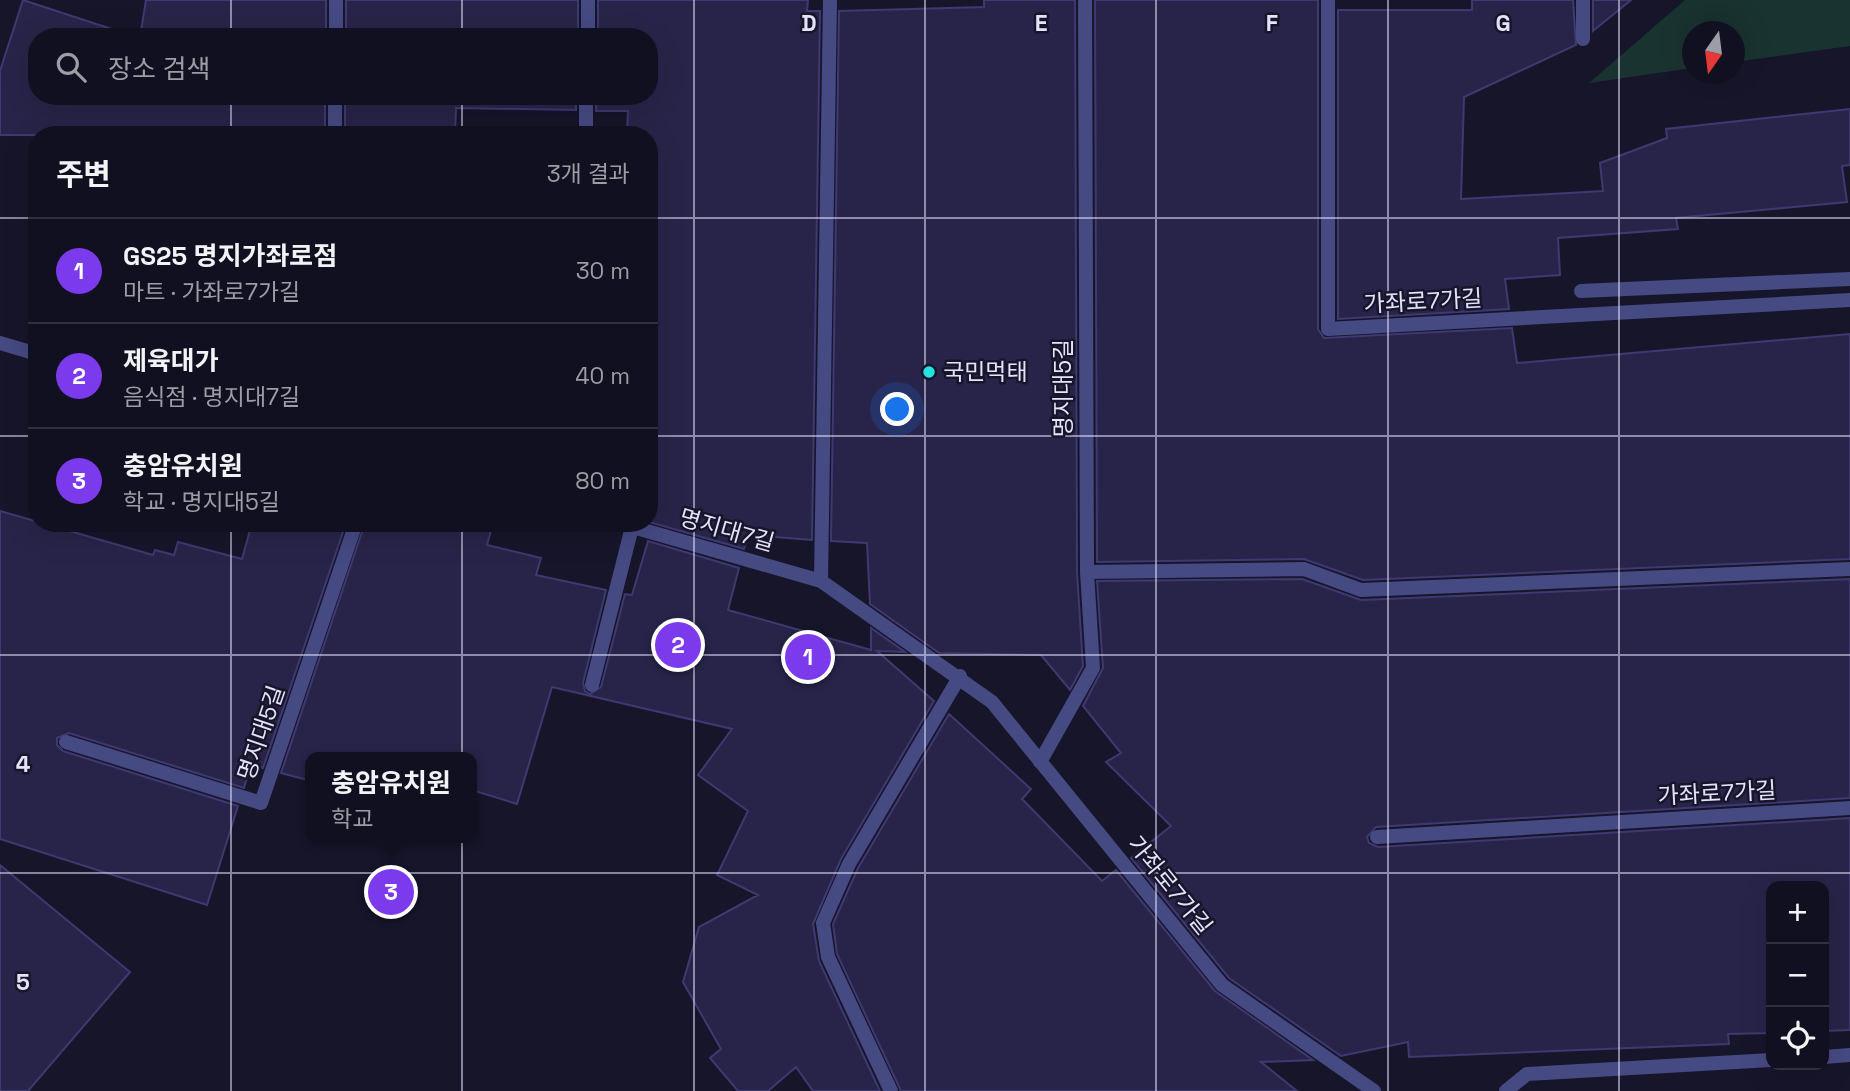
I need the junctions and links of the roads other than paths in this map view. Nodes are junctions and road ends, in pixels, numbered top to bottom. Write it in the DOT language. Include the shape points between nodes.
graph roads {
  1 [pos="336,0"];
  2 [pos="588,0"];
  3 [pos="830,0"];
  4 [pos="1085,0"];
  5 [pos="1328,0"];
  6 [pos="1583,0"];
  7 [pos="335,28"];
  8 [pos="588,28"];
  9 [pos="1583,39"];
  10 [pos="335,105"];
  11 [pos="586,105"];
  12 [pos="335,126"];
  13 [pos="586,126"];
  14 [pos="1850,279"];
  15 [pos="1581,291"];
  16 [pos="1850,300"];
  17 [pos="0,343"];
  18 [pos="28,351"];
  19 [pos="353,532"];
  20 [pos="624,532"];
  21 [pos="650,532"];
  22 [pos="1850,569"];
  23 [pos="1087,572"];
  24 [pos="821,581"];
  25 [pos="960,676"];
  26 [pos="592,685"];
  27 [pos="66,742"];
  28 [pos="1040,762"];
  29 [pos="1850,808"];
  30 [pos="1377,837"];
  31 [pos="1850,1055"];
  32 [pos="1829,1057"];
  33 [pos="1766,1060"];
  34 [pos="891,1091"];
  35 [pos="1374,1091"];
  36 [pos="1506,1091"];
  1 -- 7 [label="street"];
  2 -- 8 [label="street"];
  3 -- 24 [label="street"];
  4 -- 23 [label="street, 명지대5길"];
  5 -- 16 [label="street, 가좌로7가길" via="1328,329"];
  6 -- 9 [label="street"];
  10 -- 12 [label="street"];
  11 -- 13 [label="street"];
  14 -- 15 [label="street"];
  17 -- 18 [label="street"];
  19 -- 27 [label="street, 명지대5길" via="261,803"];
  20 -- 26 [label="street"];
  21 -- 24 [label="street, 명지대7길"];
  22 -- 23 [label="street" via="1361,590 1304,569"];
  23 -- 28 [label="street, 명지대5길" via="1093,668"];
  24 -- 25 [label="street, 가좌로7가길"];
  25 -- 28 [label="street, 가좌로7가길" via="992,702"];
  25 -- 34 [label="street" via="849,864 823,923 828,957"];
  28 -- 35 [label="street, 가좌로7가길" via="1222,985"];
  29 -- 30 [label="street, 가좌로7가길"];
  31 -- 32 [label="street"];
  33 -- 36 [label="street" via="1527,1074"];
}
